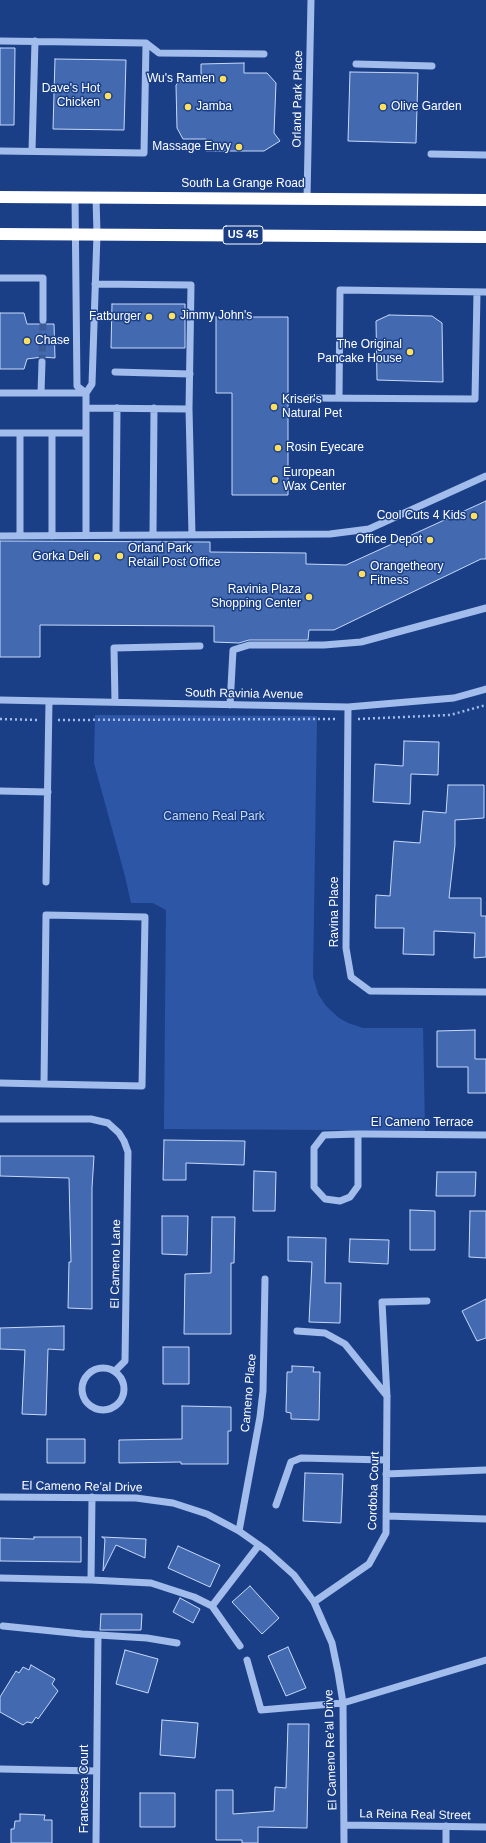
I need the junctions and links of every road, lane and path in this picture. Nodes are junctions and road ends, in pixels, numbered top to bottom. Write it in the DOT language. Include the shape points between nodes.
graph roads {
  1 [pos="311,0"];
  2 [pos="0,41"];
  3 [pos="35,41"];
  4 [pos="146,43"];
  5 [pos="264,54"];
  6 [pos="356,64"];
  7 [pos="432,66"];
  8 [pos="0,151"];
  9 [pos="32,151"];
  10 [pos="431,154"];
  11 [pos="486,155"];
  12 [pos="0,197"];
  13 [pos="75,197"];
  14 [pos="96,197"];
  15 [pos="307,198"];
  16 [pos="486,200"];
  17 [pos="0,234"];
  18 [pos="76,234"];
  19 [pos="96,234"];
  20 [pos="486,237"];
  21 [pos="0,278"];
  22 [pos="95,284"];
  23 [pos="477,292"];
  24 [pos="486,292"];
  25 [pos="43,320"];
  26 [pos="42,362"];
  27 [pos="115,372"];
  28 [pos="190,374"];
  29 [pos="0,393"];
  30 [pos="41,393"];
  31 [pos="86,393"];
  32 [pos="308,398"];
  33 [pos="339,398"];
  34 [pos="86,408"];
  35 [pos="117,408"];
  36 [pos="154,408"];
  37 [pos="189,409"];
  38 [pos="0,433"];
  39 [pos="20,433"];
  40 [pos="52,433"];
  41 [pos="86,433"];
  42 [pos="486,476"];
  43 [pos="86,535"];
  44 [pos="116,535"];
  45 [pos="153,535"];
  46 [pos="192,535"];
  47 [pos="0,536"];
  48 [pos="20,536"];
  49 [pos="52,536"];
  50 [pos="486,608"];
  51 [pos="200,646"];
  52 [pos="486,689"];
  53 [pos="0,700"];
  54 [pos="49,701"];
  55 [pos="115,702"];
  56 [pos="230,705"];
  57 [pos="486,705"];
  58 [pos="348,707"];
  59 [pos="0,719"];
  60 [pos="348,719"];
  61 [pos="48,720"];
  62 [pos="0,791"];
  63 [pos="48,792"];
  64 [pos="46,882"];
  65 [pos="486,992"];
  66 [pos="0,1083"];
  67 [pos="44,1084"];
  68 [pos="0,1119"];
  69 [pos="358,1134"];
  70 [pos="486,1134"];
  71 [pos="265,1279"];
  72 [pos="427,1301"];
  73 [pos="296,1331"];
  74 [pos="115,1371"];
  75 [pos="387,1397"];
  76 [pos="386,1460"];
  77 [pos="486,1470"];
  78 [pos="386,1474"];
  79 [pos="0,1497"];
  80 [pos="92,1497"];
  81 [pos="276,1505"];
  82 [pos="386,1516"];
  83 [pos="486,1519"];
  84 [pos="239,1531"];
  85 [pos="259,1545"];
  86 [pos="0,1578"];
  87 [pos="91,1580"];
  88 [pos="314,1602"];
  89 [pos="212,1606"];
  90 [pos="3,1626"];
  91 [pos="98,1635"];
  92 [pos="176,1643"];
  93 [pos="240,1646"];
  94 [pos="247,1660"];
  95 [pos="486,1660"];
  96 [pos="343,1703"];
  97 [pos="0,1769"];
  98 [pos="96,1771"];
  99 [pos="344,1826"];
  100 [pos="446,1826"];
  101 [pos="486,1827"];
  102 [pos="96,1843"];
  103 [pos="344,1843"];
  104 [pos="446,1843"];
  1 -- 15 [label="street, Orland Park Place"];
  2 -- 3 [label="street"];
  3 -- 4 [label="street"];
  3 -- 9 [label="street"];
  4 -- 5 [label="street" via="159,53"];
  4 -- 9 [label="street" via="144,153"];
  6 -- 7 [label="street"];
  8 -- 9 [label="street"];
  10 -- 11 [label="street"];
  12 -- 13 [label="highway, South La Grange Road"];
  13 -- 14 [label="highway, South La Grange Road"];
  13 -- 18 [label="street"];
  14 -- 15 [label="highway, South La Grange Road"];
  14 -- 19 [label="street"];
  15 -- 16 [label="highway, South La Grange Road"];
  17 -- 18 [label="highway, US 45"];
  18 -- 19 [label="highway, US 45"];
  18 -- 31 [label="street" via="77,386"];
  19 -- 20 [label="highway, US 45"];
  19 -- 22 [label="street"];
  21 -- 25 [label="street" via="43,278"];
  22 -- 28 [label="street" via="191,285"];
  22 -- 31 [label="street" via="92,384"];
  23 -- 24 [label="street"];
  23 -- 33 [label="street" via="475,399"];
  23 -- 33 [label="street" via="340,290"];
  26 -- 30 [label="street"];
  27 -- 28 [label="street"];
  28 -- 37 [label="street"];
  29 -- 30 [label="street"];
  30 -- 31 [label="street"];
  31 -- 34 [label="street"];
  32 -- 33 [label="street"];
  34 -- 35 [label="street"];
  34 -- 41 [label="street"];
  35 -- 36 [label="street"];
  35 -- 44 [label="street"];
  36 -- 37 [label="street"];
  36 -- 45 [label="street"];
  37 -- 46 [label="street"];
  38 -- 39 [label="street"];
  39 -- 40 [label="street"];
  39 -- 48 [label="street"];
  40 -- 41 [label="street"];
  40 -- 49 [label="street"];
  41 -- 43 [label="street"];
  42 -- 46 [label="street" via="369,529 330,534"];
  43 -- 44 [label="street"];
  43 -- 49 [label="street"];
  44 -- 45 [label="street"];
  45 -- 46 [label="street"];
  47 -- 48 [label="street"];
  48 -- 49 [label="street"];
  50 -- 56 [label="street" via="360,642 324,645 249,645 233,650"];
  51 -- 55 [label="street" via="114,648"];
  52 -- 58 [label="street, South Ravinia Avenue" via="454,698"];
  53 -- 54 [label="street, South Ravinia Avenue"];
  54 -- 55 [label="street, South Ravinia Avenue"];
  54 -- 61 [label="street"];
  55 -- 56 [label="street, South Ravinia Avenue"];
  56 -- 58 [label="street, South Ravinia Avenue"];
  57 -- 60 [label="path" via="450,715"];
  58 -- 60 [label="street, Ravina Place"];
  59 -- 61 [label="path"];
  60 -- 61 [label="path"];
  60 -- 65 [label="street, Ravina Place" via="346,948 351,977 370,991"];
  61 -- 63 [label="street"];
  62 -- 63 [label="street"];
  63 -- 64 [label="street"];
  66 -- 67 [label="street"];
  67 -- 67 [label="street" via="142,1086 145,917 46,915"];
  68 -- 74 [label="street, El Cameno Lane" via="91,1119 108,1123 124,1141 128,1152 125,1361"];
  69 -- 69 [label="street, El Cameno Terrace" via="358,1186 350,1197 340,1201 325,1199 314,1187 314,1148 324,1135"];
  69 -- 70 [label="street, El Cameno Terrace"];
  71 -- 84 [label="street, Cameno Place" via="263,1391"];
  72 -- 75 [label="street, Cordoba Court" via="382,1302"];
  73 -- 75 [label="street" via="324,1332 345,1344"];
  74 -- 74 [label="street" via="101,1368 94,1369 88,1374 82,1387 85,1401 90,1407 103,1411 116,1406 120,1401 123,1395 123,1382"];
  75 -- 76 [label="street, Cordoba Court"];
  76 -- 78 [label="street, Cordoba Court"];
  76 -- 81 [label="street" via="301,1458 292,1462"];
  77 -- 78 [label="street"];
  78 -- 82 [label="street, Cordoba Court"];
  79 -- 80 [label="street, El Cameno Re'al Drive"];
  80 -- 84 [label="street, El Cameno Re'al Drive" via="136,1498 173,1504 207,1514"];
  80 -- 87 [label="street"];
  82 -- 83 [label="street"];
  82 -- 88 [label="street, Cordoba Court" via="386,1533 369,1564"];
  84 -- 85 [label="street, El Cameno Re'al Drive"];
  85 -- 88 [label="street, El Cameno Re'al Drive" via="294,1575"];
  85 -- 89 [label="street"];
  86 -- 87 [label="street"];
  87 -- 89 [label="street" via="151,1584 194,1597"];
  88 -- 96 [label="street, El Cameno Re'al Drive" via="332,1643"];
  89 -- 93 [label="street"];
  90 -- 91 [label="street"];
  91 -- 92 [label="street" via="147,1638"];
  91 -- 98 [label="street, Francesca Court"];
  94 -- 96 [label="street" via="260,1710"];
  95 -- 96 [label="street"];
  96 -- 99 [label="street, El Cameno Re'al Drive"];
  97 -- 98 [label="street"];
  98 -- 102 [label="street, Francesca Court"];
  99 -- 100 [label="street, La Reina Real Street"];
  99 -- 103 [label="street, El Cameno Re'al Drive"];
  100 -- 101 [label="street, La Reina Real Street"];
  100 -- 104 [label="street"];
}
